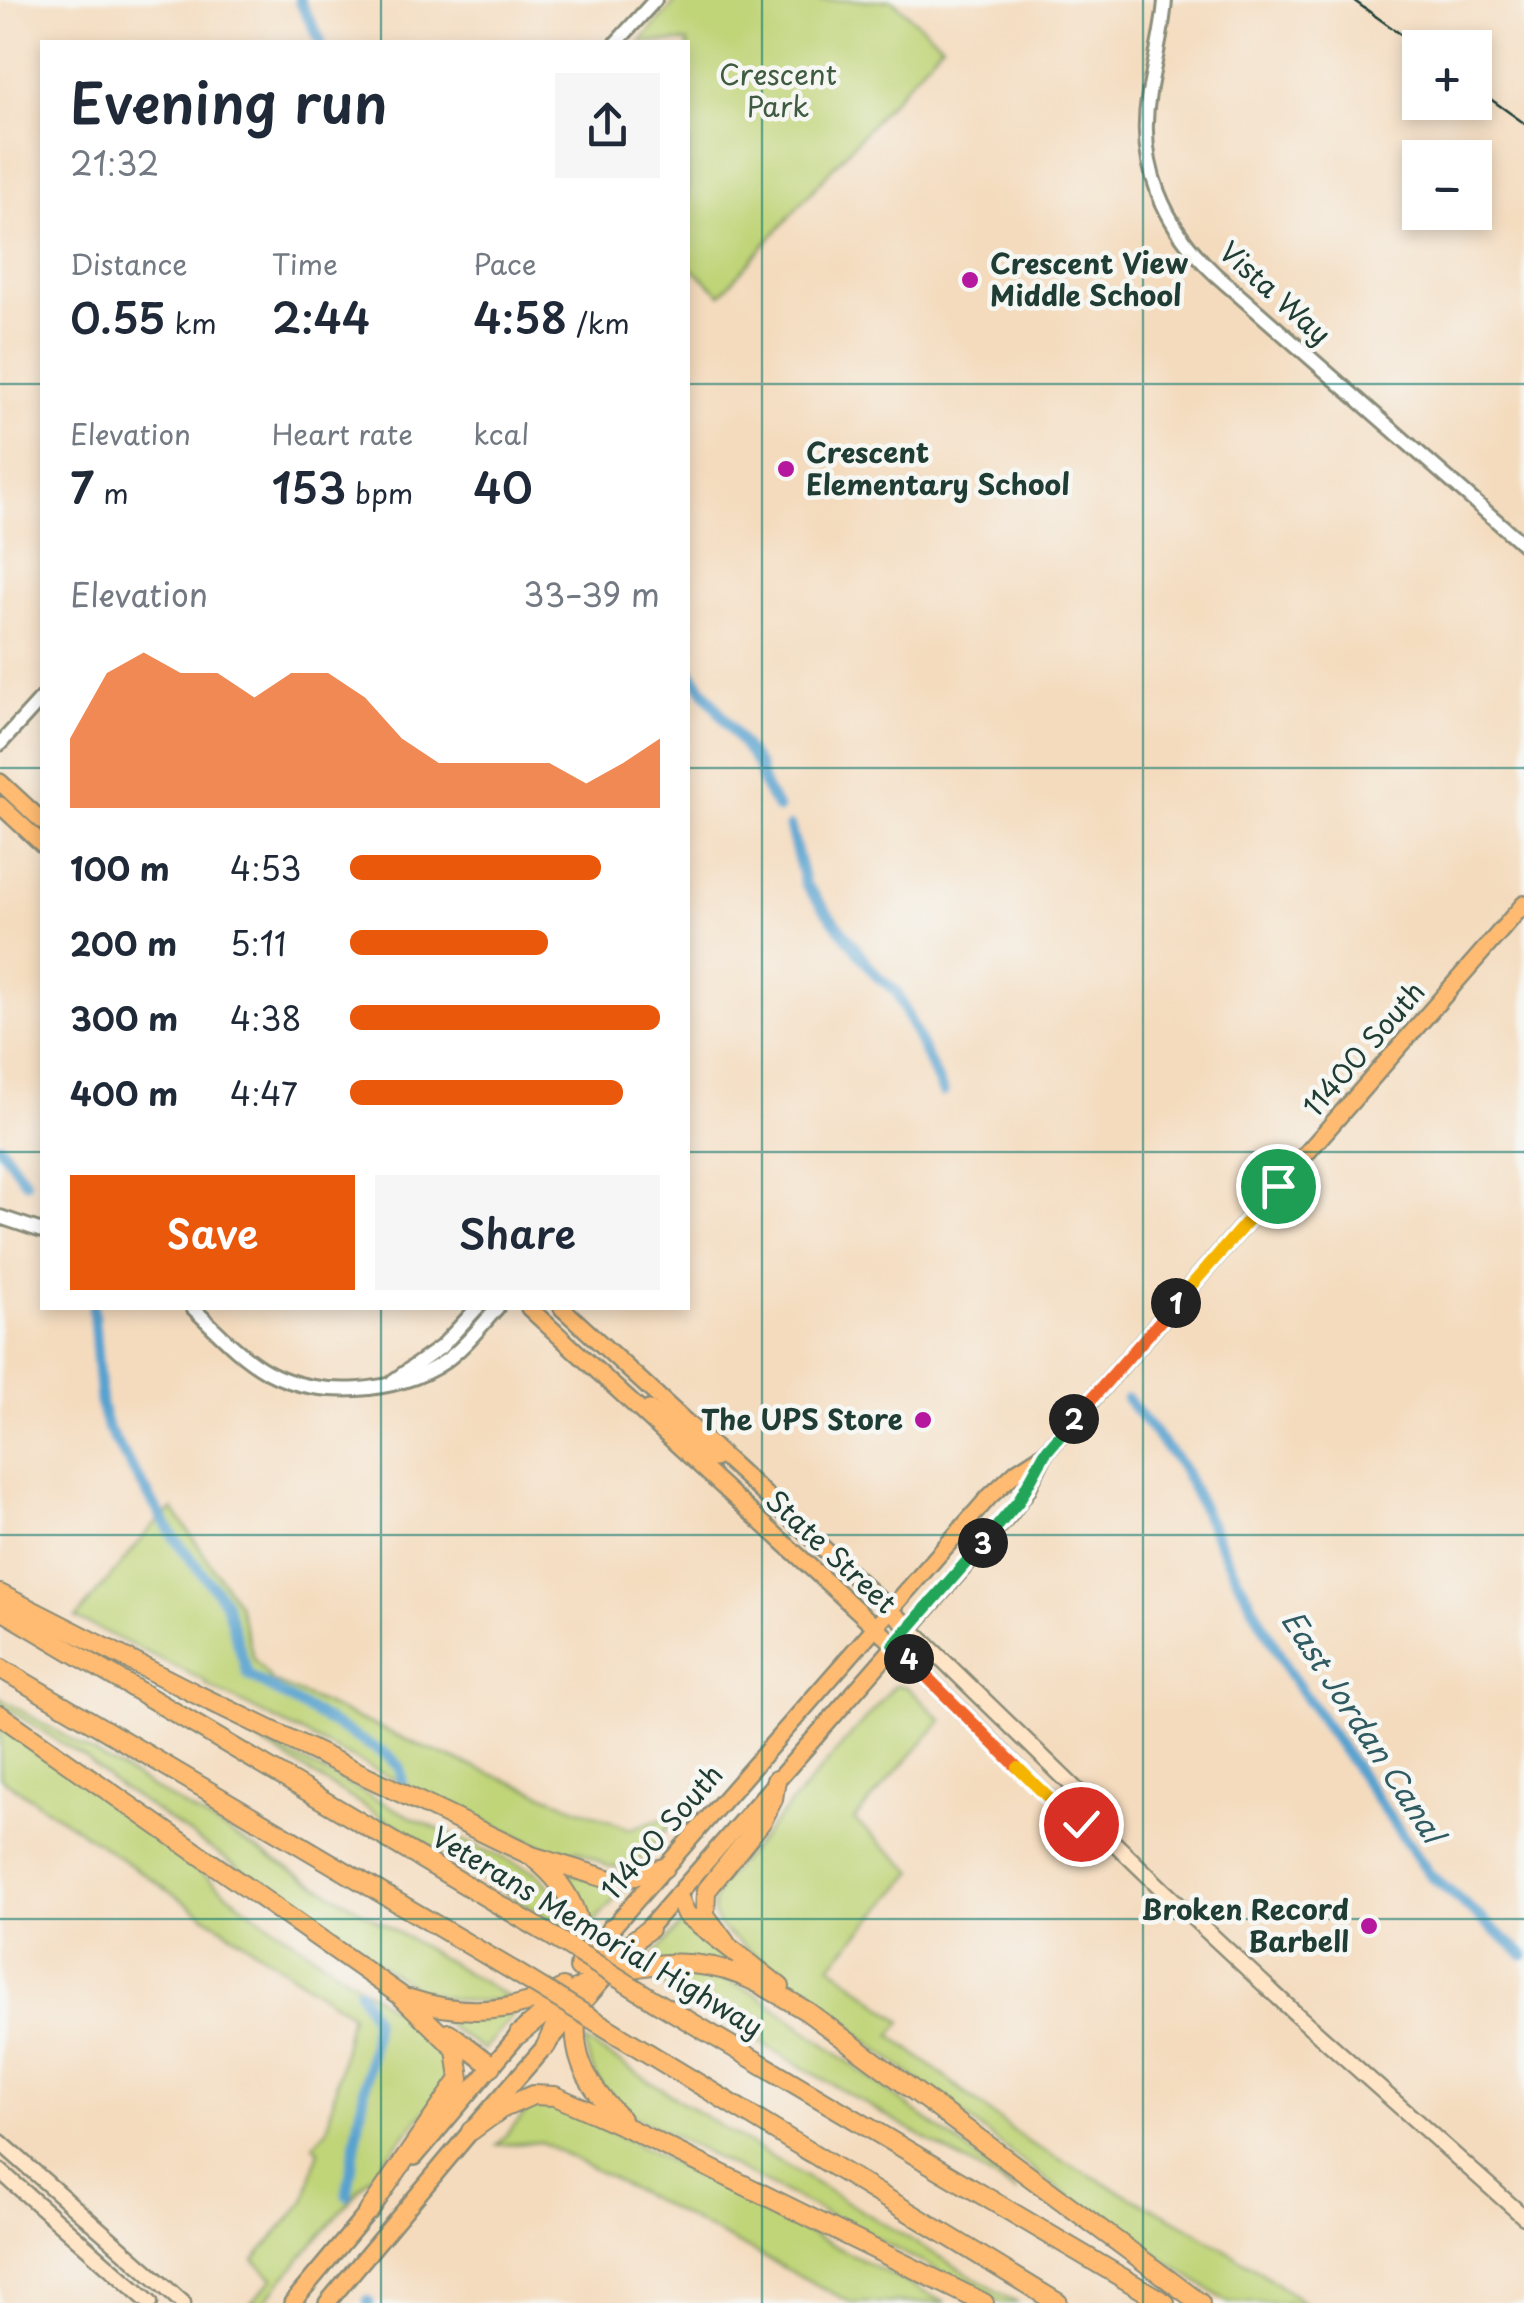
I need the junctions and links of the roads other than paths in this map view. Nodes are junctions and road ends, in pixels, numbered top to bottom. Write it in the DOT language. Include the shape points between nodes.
graph roads {
  1 [pos="654,0"];
  2 [pos="1165,0"];
  3 [pos="619,40"];
  4 [pos="1524,545"];
  5 [pos="40,700"];
  6 [pos="0,744"];
  7 [pos="0,782"];
  8 [pos="0,806"];
  9 [pos="40,819"];
  10 [pos="40,842"];
  11 [pos="1524,904"];
  12 [pos="0,1217"];
  13 [pos="40,1231"];
  14 [pos="194,1310"];
  15 [pos="475,1310"];
  16 [pos="495,1310"];
  17 [pos="531,1310"];
  18 [pos="564,1310"];
  19 [pos="393,1382"];
  20 [pos="641,1412"];
  21 [pos="1045,1453"];
  22 [pos="755,1485"];
  23 [pos="0,1594"];
  24 [pos="0,1609"];
  25 [pos="889,1609"];
  26 [pos="874,1626"];
  27 [pos="910,1628"];
  28 [pos="894,1645"];
  29 [pos="0,1668"];
  30 [pos="0,1715"];
  31 [pos="776,1780"];
  32 [pos="1100,1828"];
  33 [pos="532,1856"];
  34 [pos="664,1868"];
  35 [pos="678,1896"];
  36 [pos="611,1928"];
  37 [pos="649,1929"];
  38 [pos="726,1942"];
  39 [pos="610,1975"];
  40 [pos="574,1983"];
  41 [pos="400,1995"];
  42 [pos="808,2012"];
  43 [pos="576,2014"];
  44 [pos="427,2020"];
  45 [pos="520,2034"];
  46 [pos="546,2046"];
  47 [pos="492,2066"];
  48 [pos="632,2130"];
  49 [pos="471,2131"];
  50 [pos="0,2142"];
  51 [pos="0,2171"];
  52 [pos="369,2211"];
  53 [pos="1524,2217"];
  54 [pos="150,2303"];
  55 [pos="183,2303"];
  56 [pos="292,2303"];
  57 [pos="326,2303"];
  58 [pos="984,2303"];
  59 [pos="1058,2303"];
  60 [pos="1165,2303"];
  61 [pos="1200,2303"];
  1 -- 3 [label="street"];
  2 -- 4 [label="street, Vista Way" via="1146,145 1154,186 1181,238"];
  5 -- 6 [label="street"];
  7 -- 9 [label="main road"];
  8 -- 10 [label="main road"];
  11 -- 21 [label="main road, 11400 South"];
  12 -- 13 [label="street"];
  14 -- 19 [label="street" via="256,1364 294,1383 338,1390"];
  15 -- 19 [label="street"];
  16 -- 19 [label="street" via="443,1363"];
  17 -- 20 [label="main road, State Street"];
  18 -- 22 [label="main road, State Street"];
  20 -- 22 [label="main road" via="655,1411"];
  20 -- 26 [label="main road, State Street"];
  21 -- 25 [label="main road, 11400 South" via="998,1487"];
  21 -- 27 [label="main road, 11400 South" via="1018,1502"];
  22 -- 25 [label="main road, State Street"];
  23 -- 33 [label="highway"];
  24 -- 60 [label="highway, Veterans Memorial Highway, bridge"];
  25 -- 26 [label="main road, 11400 South"];
  25 -- 27 [label="main road, State Street"];
  26 -- 28 [label="main road, State Street"];
  26 -- 34 [label="main road, 11400 South"];
  27 -- 28 [label="main road, 11400 South"];
  27 -- 32 [label="main road, State Street" via="1088,1802"];
  28 -- 31 [label="main road, 11400 South"];
  28 -- 32 [label="main road, State Street" via="1065,1814"];
  29 -- 59 [label="highway, bridge"];
  30 -- 41 [label="highway"];
  31 -- 35 [label="main road, 11400 South"];
  31 -- 38 [label="highway" via="762,1822 706,1891 705,1915"];
  32 -- 53 [label="main road, State Street" via="1251,1974"];
  33 -- 34 [label="highway" via="615,1881"];
  33 -- 40 [label="highway" via="572,1903 582,1938"];
  34 -- 36 [label="main road, 11400 South"];
  35 -- 37 [label="main road, 11400 South"];
  35 -- 38 [label="highway" via="686,1914"];
  36 -- 40 [label="highway"];
  37 -- 39 [label="main road, 11400 South"];
  37 -- 40 [label="highway"];
  38 -- 42 [label="highway"];
  39 -- 40 [label="highway"];
  39 -- 42 [label="highway" via="673,1964 715,1967"];
  39 -- 43 [label="main road, 11400 South"];
  40 -- 41 [label="highway" via="516,2008 443,2010"];
  40 -- 43 [label="highway"];
  40 -- 45 [label="highway"];
  40 -- 46 [label="highway"];
  41 -- 44 [label="highway"];
  42 -- 61 [label="highway"];
  43 -- 46 [label="main road, 11400 South"];
  43 -- 48 [label="highway" via="586,2078"];
  44 -- 47 [label="highway"];
  44 -- 52 [label="highway" via="456,2049 460,2078"];
  45 -- 47 [label="main road"];
  46 -- 49 [label="main road, 11400 South"];
  47 -- 52 [label="main road"];
  48 -- 49 [label="highway" via="542,2094 501,2109"];
  48 -- 58 [label="highway"];
  49 -- 57 [label="main road, 11400 South"];
  50 -- 55 [label="main road"];
  51 -- 54 [label="main road"];
  52 -- 56 [label="main road"];
}
